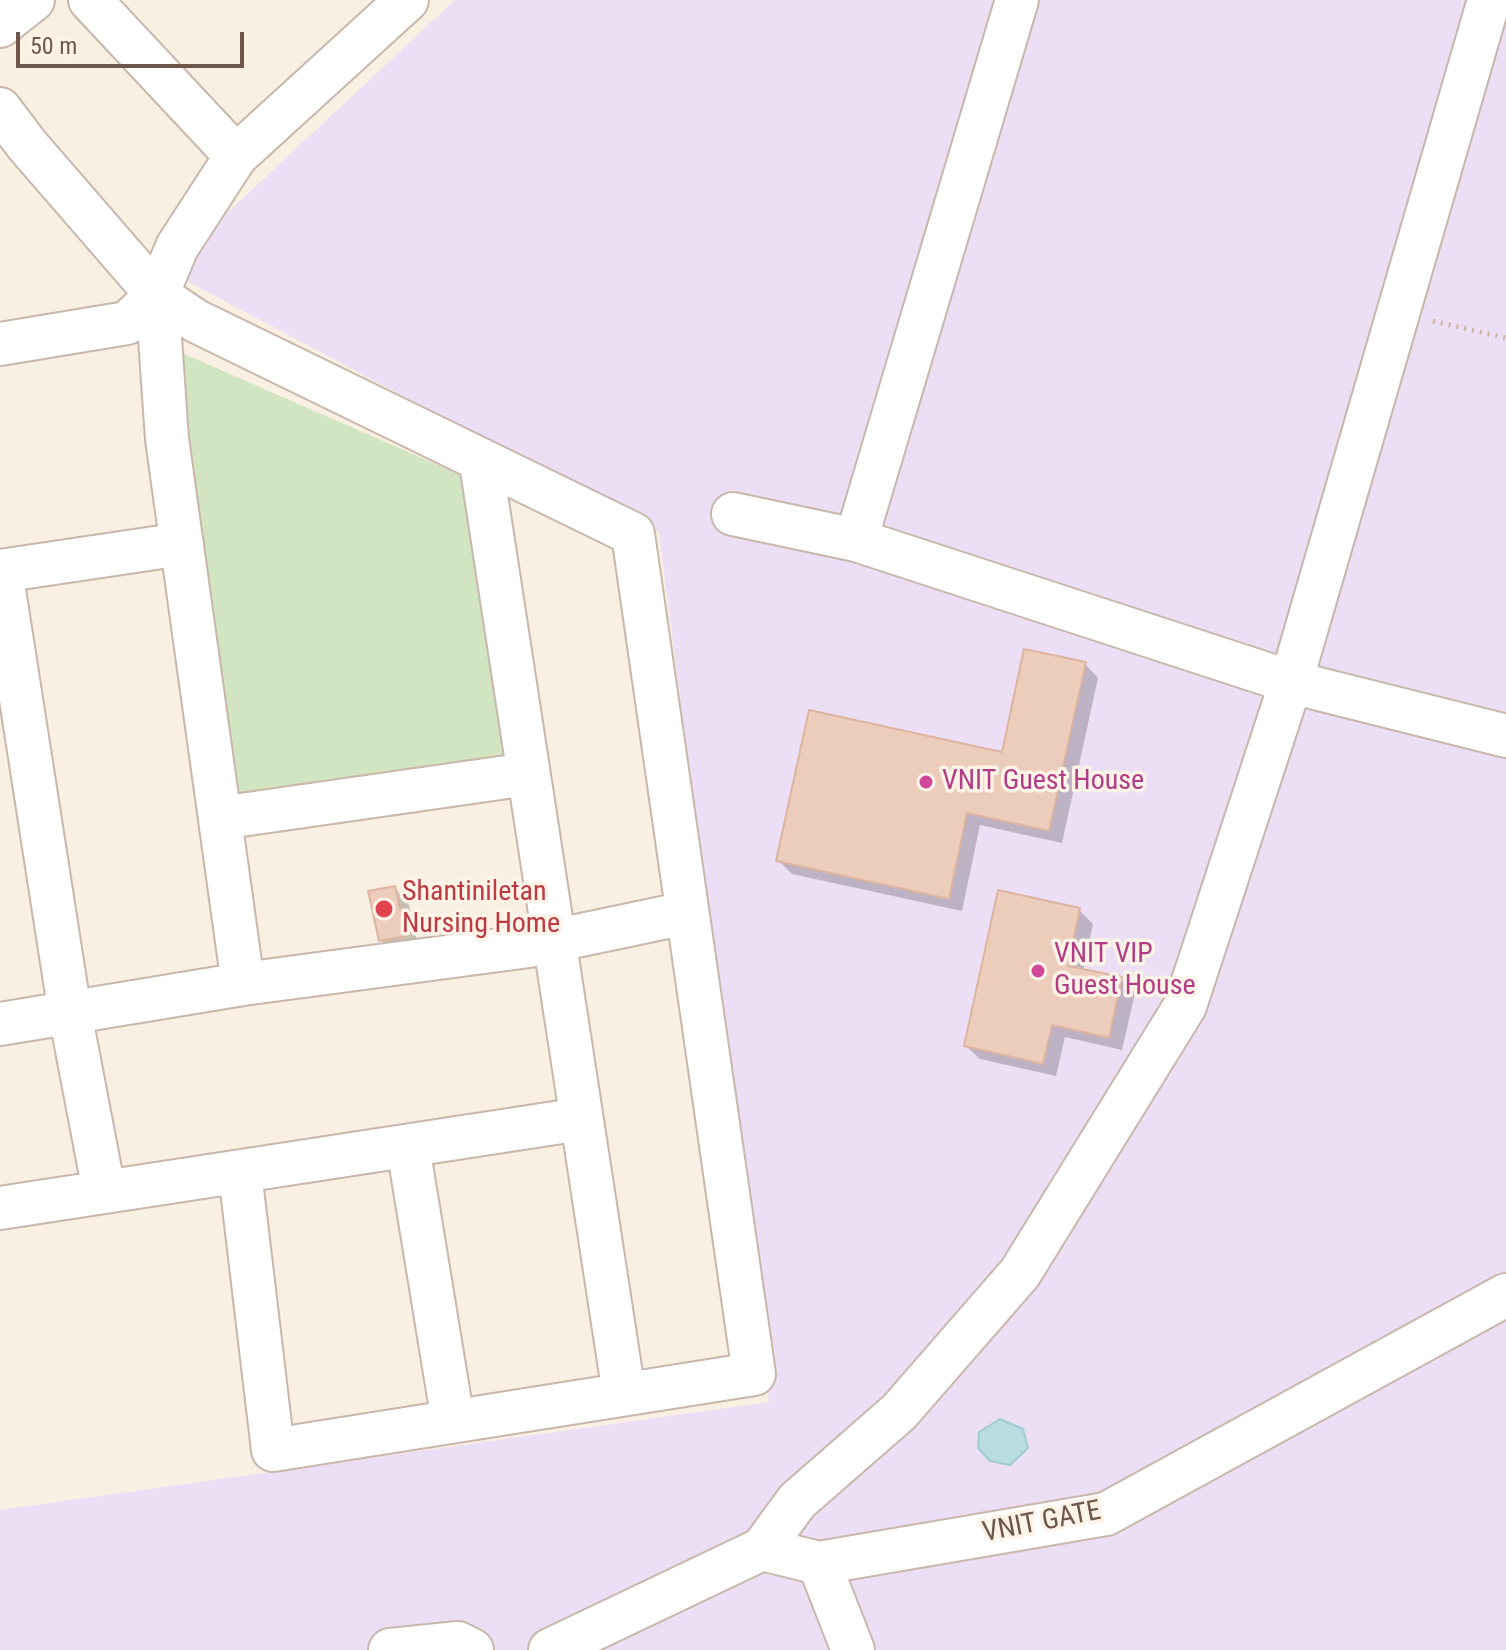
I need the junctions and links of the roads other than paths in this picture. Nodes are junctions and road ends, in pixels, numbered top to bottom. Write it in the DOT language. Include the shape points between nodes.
graph roads {
  1 [pos="33,0"];
  2 [pos="90,0"];
  3 [pos="407,0"];
  4 [pos="1017,0"];
  5 [pos="1489,0"];
  6 [pos="0,26"];
  7 [pos="0,109"];
  8 [pos="13,147"];
  9 [pos="236,156"];
  10 [pos="157,295"];
  11 [pos="0,344"];
  12 [pos="481,463"];
  13 [pos="733,514"];
  14 [pos="856,540"];
  15 [pos="182,544"];
  16 [pos="0,571"];
  17 [pos="1291,682"];
  18 [pos="1506,736"];
  19 [pos="528,774"];
  20 [pos="220,818"];
  21 [pos="686,913"];
  22 [pos="553,941"];
  23 [pos="243,984"];
  24 [pos="70,1013"];
  25 [pos="0,1024"];
  26 [pos="581,1119"];
  27 [pos="408,1147"];
  28 [pos="240,1173"];
  29 [pos="104,1191"];
  30 [pos="0,1208"];
  31 [pos="1506,1295"];
  32 [pos="624,1394"];
  33 [pos="453,1421"];
  34 [pos="762,1549"];
  35 [pos="819,1563"];
  36 [pos="390,1650"];
  37 [pos="472,1650"];
  38 [pos="550,1650"];
  39 [pos="853,1650"];
  1 -- 6 [label="street"];
  2 -- 9 [label="street"];
  3 -- 9 [label="street"];
  4 -- 14 [label="street"];
  5 -- 17 [label="street"];
  7 -- 8 [label="street"];
  8 -- 10 [label="street"];
  9 -- 10 [label="street" via="177,247"];
  10 -- 11 [label="street" via="127,323"];
  10 -- 12 [label="street" via="196,321"];
  10 -- 15 [label="street" via="167,439"];
  12 -- 19 [label="street"];
  12 -- 21 [label="street" via="633,534"];
  13 -- 14 [label="street"];
  14 -- 17 [label="street"];
  15 -- 16 [label="street"];
  15 -- 20 [label="street"];
  16 -- 24 [label="street"];
  17 -- 18 [label="street"];
  17 -- 34 [label="street" via="1185,1006 1020,1273 899,1412 797,1501"];
  19 -- 20 [label="street"];
  19 -- 22 [label="street"];
  20 -- 23 [label="street"];
  21 -- 22 [label="street"];
  21 -- 32 [label="street" via="754,1374"];
  22 -- 23 [label="street"];
  22 -- 26 [label="street"];
  23 -- 24 [label="street"];
  24 -- 25 [label="street"];
  24 -- 29 [label="street"];
  26 -- 27 [label="street"];
  26 -- 32 [label="street"];
  27 -- 28 [label="street"];
  27 -- 33 [label="street"];
  28 -- 29 [label="street"];
  28 -- 33 [label="street" via="273,1450"];
  29 -- 30 [label="street"];
  31 -- 35 [label="street, VNIT GATE" via="1106,1514"];
  32 -- 33 [label="street"];
  34 -- 35 [label="street, VNIT GATE"];
  34 -- 38 [label="street"];
  35 -- 39 [label="street"];
  36 -- 37 [label="street" via="458,1643"];
}
